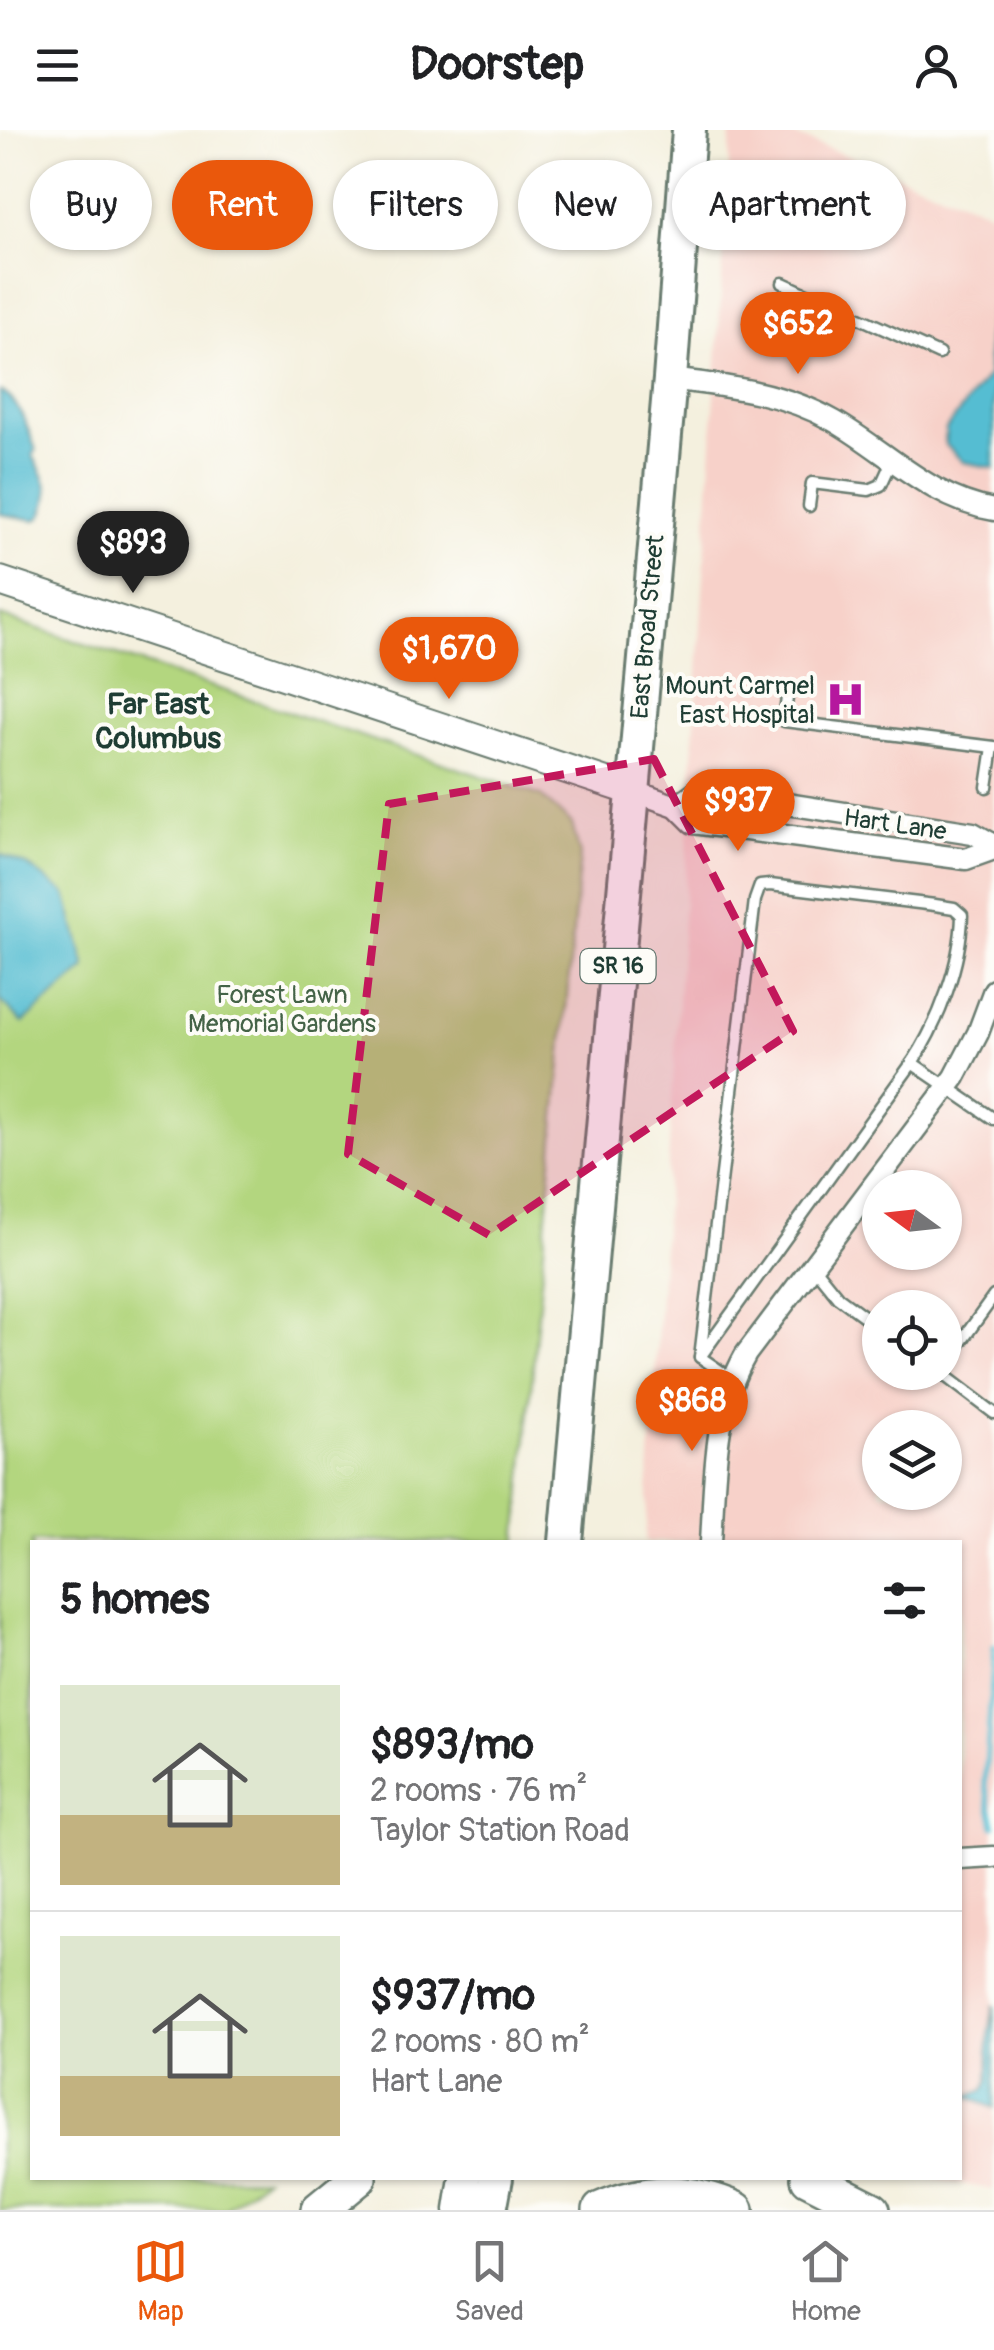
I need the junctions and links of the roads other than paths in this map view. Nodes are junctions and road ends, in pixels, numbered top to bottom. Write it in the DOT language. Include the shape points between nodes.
graph roads {
  1 [pos="689,130"];
  2 [pos="783,283"];
  3 [pos="939,354"];
  4 [pos="670,379"];
  5 [pos="892,461"];
  6 [pos="809,506"];
  7 [pos="994,510"];
  8 [pos="0,581"];
  9 [pos="788,690"];
  10 [pos="993,747"];
  11 [pos="987,787"];
  12 [pos="633,791"];
  13 [pos="676,806"];
  14 [pos="994,847"];
  15 [pos="994,990"];
  16 [pos="912,1063"];
  17 [pos="947,1086"];
  18 [pos="994,1119"];
  19 [pos="812,1266"];
  20 [pos="994,1296"];
  21 [pos="862,1315"];
  22 [pos="962,1340"];
  23 [pos="700,1357"];
  24 [pos="732,1379"];
  25 [pos="962,1388"];
  26 [pos="994,1412"];
  27 [pos="566,1540"];
  28 [pos="711,1540"];
  29 [pos="994,1857"];
  30 [pos="962,1859"];
  31 [pos="356,2180"];
  32 [pos="466,2180"];
  33 [pos="496,2180"];
  34 [pos="813,2180"];
  35 [pos="320,2210"];
  36 [pos="460,2210"];
  37 [pos="490,2210"];
  38 [pos="601,2210"];
  39 [pos="736,2210"];
  40 [pos="872,2210"];
  1 -- 4 [label="highway, East Broad Street / SR 16"];
  2 -- 3 [label="lane"];
  4 -- 5 [label="street" via="802,404"];
  4 -- 12 [label="highway, East Broad Street / SR 16"];
  5 -- 6 [label="lane" via="881,485 869,490 812,483"];
  5 -- 7 [label="street" via="932,489"];
  8 -- 12 [label="main road"];
  9 -- 10 [label="lane" via="784,721"];
  10 -- 11 [label="lane"];
  12 -- 13 [label="street, Hart Lane"];
  12 -- 27 [label="highway, East Broad Street / SR 16"];
  13 -- 14 [label="street, Hart Lane" via="693,823 966,859"];
  13 -- 14 [label="street, Hart Lane" via="698,790 973,833"];
  15 -- 17 [label="street"];
  16 -- 17 [label="lane"];
  16 -- 23 [label="lane"];
  16 -- 23 [label="lane" via="946,993 962,915 934,905 760,886"];
  17 -- 18 [label="lane"];
  17 -- 19 [label="street"];
  19 -- 21 [label="lane"];
  19 -- 24 [label="street"];
  20 -- 22 [label="lane"];
  23 -- 24 [label="lane"];
  24 -- 28 [label="street" via="718,1439"];
  25 -- 26 [label="lane"];
  29 -- 30 [label="street"];
  31 -- 35 [label="highway"];
  32 -- 36 [label="main road"];
  33 -- 37 [label="highway"];
  34 -- 40 [label="highway"];
  38 -- 39 [label="highway" via="670,2194"];
}
